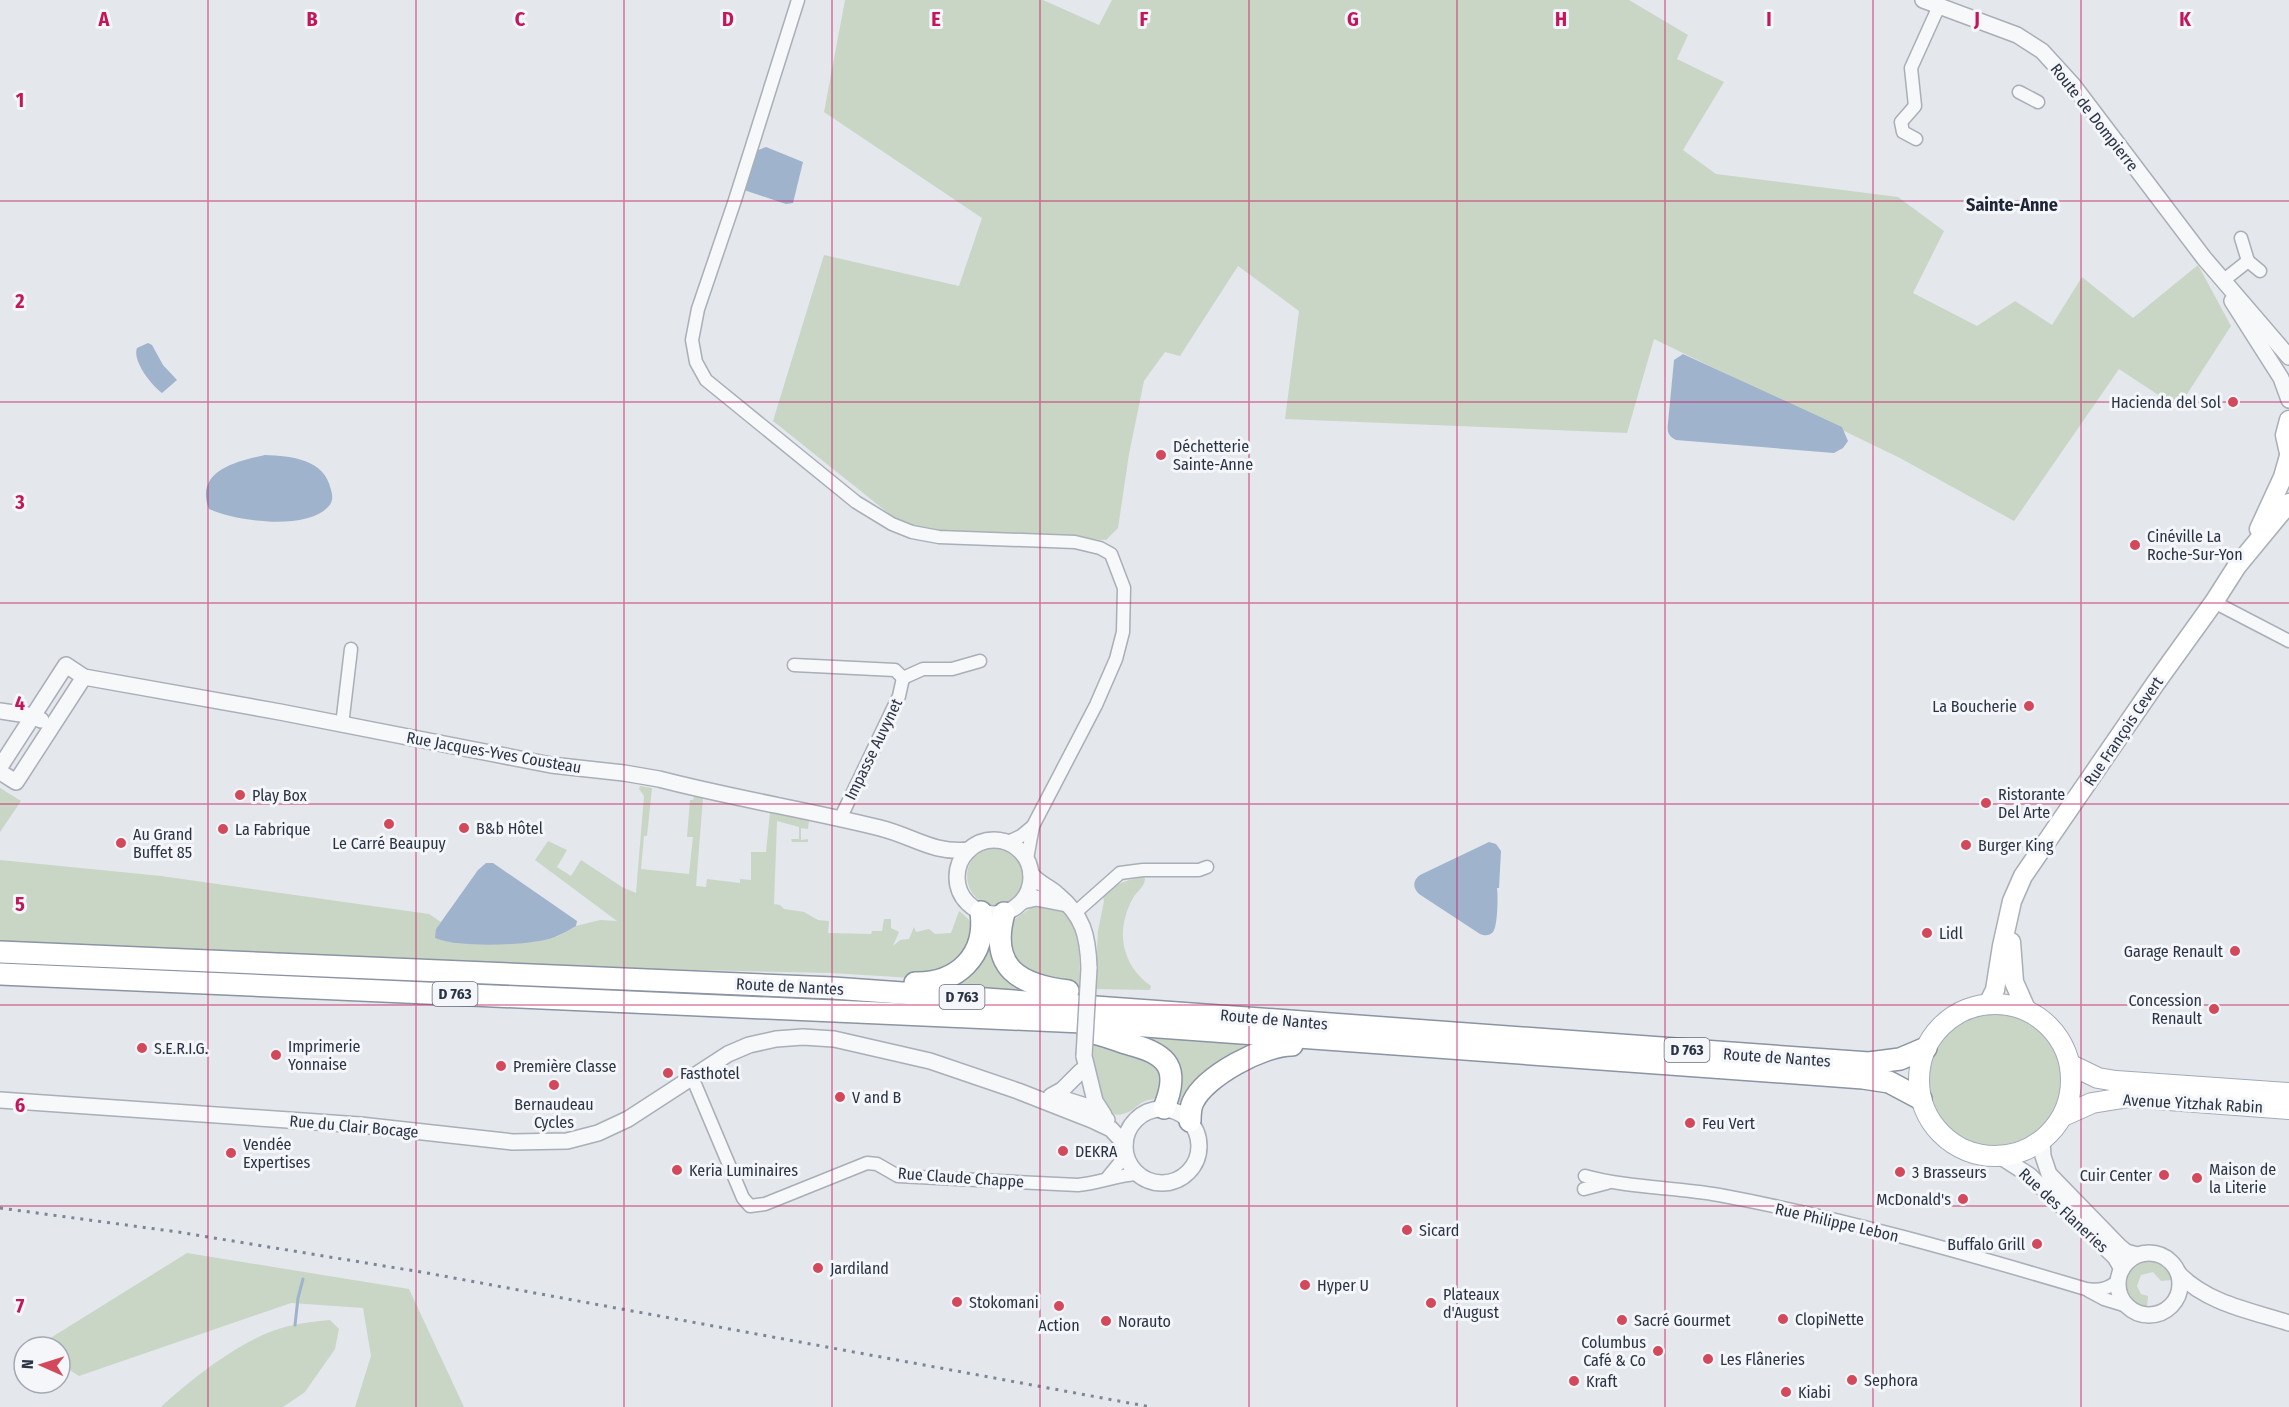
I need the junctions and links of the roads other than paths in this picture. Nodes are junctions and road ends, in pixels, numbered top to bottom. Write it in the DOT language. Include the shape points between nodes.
graph roads {
  1 [pos="798,0"];
  2 [pos="1923,0"];
  3 [pos="1940,6"];
  4 [pos="2019,92"];
  5 [pos="2038,102"];
  6 [pos="1916,139"];
  7 [pos="2241,238"];
  8 [pos="2205,258"];
  9 [pos="2248,261"];
  10 [pos="2260,270"];
  11 [pos="2224,280"];
  12 [pos="2289,357"];
  13 [pos="2289,400"];
  14 [pos="2289,420"];
  15 [pos="2289,455"];
  16 [pos="2289,503"];
  17 [pos="2251,548"];
  18 [pos="2214,602"];
  19 [pos="2289,641"];
  20 [pos="351,649"];
  21 [pos="980,661"];
  22 [pos="794,665"];
  23 [pos="84,677"];
  24 [pos="903,678"];
  25 [pos="0,711"];
  26 [pos="33,717"];
  27 [pos="53,725"];
  28 [pos="342,725"];
  29 [pos="0,766"];
  30 [pos="0,772"];
  31 [pos="840,819"];
  32 [pos="1033,826"];
  33 [pos="1008,842"];
  34 [pos="934,849"];
  35 [pos="969,850"];
  36 [pos="1027,859"];
  37 [pos="1207,867"];
  38 [pos="957,872"];
  39 [pos="1031,874"];
  40 [pos="1023,901"];
  41 [pos="1071,908"];
  42 [pos="981,912"];
  43 [pos="1004,914"];
  44 [pos="2009,921"];
  45 [pos="0,952"];
  46 [pos="0,974"];
  47 [pos="849,989"];
  48 [pos="1988,1004"];
  49 [pos="2025,1009"];
  50 [pos="1058,1021"];
  51 [pos="1310,1021"];
  52 [pos="1361,1041"];
  53 [pos="1926,1048"];
  54 [pos="1082,1064"];
  55 [pos="2071,1065"];
  56 [pos="692,1077"];
  57 [pos="2289,1087"];
  58 [pos="2248,1090"];
  59 [pos="1018,1091"];
  60 [pos="2289,1093"];
  61 [pos="1051,1096"];
  62 [pos="1921,1099"];
  63 [pos="0,1100"];
  64 [pos="1084,1105"];
  65 [pos="1164,1108"];
  66 [pos="2289,1109"];
  67 [pos="2063,1116"];
  68 [pos="1092,1120"];
  69 [pos="1110,1121"];
  70 [pos="1134,1121"];
  71 [pos="1190,1121"];
  72 [pos="2042,1141"];
  73 [pos="1125,1150"];
  74 [pos="2001,1157"];
  75 [pos="1138,1174"];
  76 [pos="1585,1176"];
  77 [pos="1107,1178"];
  78 [pos="1608,1183"];
  79 [pos="1584,1189"];
  80 [pos="2137,1255"];
  81 [pos="2179,1274"];
  82 [pos="2120,1275"];
  83 [pos="2085,1289"];
  84 [pos="2177,1297"];
  85 [pos="2208,1297"];
  86 [pos="2127,1306"];
  87 [pos="2289,1323"];
  1 -- 32 [label="street" via="698,309 692,340 696,362 706,380 856,502 892,524 939,537 1075,542 1111,554 1124,588 1123,632 1116,659"];
  2 -- 3 [label="street, Route de Dompierre"];
  3 -- 6 [label="street" via="1911,68 1915,106 1901,122 1903,132"];
  3 -- 8 [label="street, Route de Dompierre" via="2018,35 2043,51"];
  4 -- 5 [label="street"];
  7 -- 9 [label="street"];
  8 -- 11 [label="street, Route de Dompierre"];
  8 -- 13 [label="street, Route de Dompierre" via="2281,378"];
  9 -- 10 [label="street"];
  9 -- 11 [label="street"];
  11 -- 12 [label="street, Route de Dompierre"];
  14 -- 15 [label="main road" via="2285,435"];
  15 -- 17 [label="main road, Rue François Cevert"];
  16 -- 17 [label="main road, Rue François Cevert"];
  17 -- 18 [label="main road, Rue François Cevert"];
  18 -- 19 [label="street"];
  18 -- 44 [label="main road, Rue François Cevert" via="2023,876 2012,901"];
  20 -- 28 [label="street"];
  21 -- 24 [label="street" via="952,669 923,669"];
  22 -- 24 [label="street" via="895,670"];
  23 -- 26 [label="street, Rue Jacques-Yves Cousteau" via="66,665"];
  23 -- 27 [label="street"];
  23 -- 28 [label="street, Rue Jacques-Yves Cousteau"];
  24 -- 31 [label="street, Impasse Auvynet" via="899,696"];
  25 -- 26 [label="street"];
  26 -- 27 [label="street"];
  26 -- 29 [label="street, Rue Jacques-Yves Cousteau"];
  27 -- 30 [label="street" via="16,782"];
  28 -- 31 [label="street, Rue Jacques-Yves Cousteau" via="551,765 659,779"];
  31 -- 34 [label="street, Rue Jacques-Yves Cousteau" via="883,828"];
  32 -- 33 [label="street"];
  32 -- 36 [label="street"];
  33 -- 35 [label="street" via="987,840"];
  33 -- 36 [label="street"];
  34 -- 35 [label="street, Rue Jacques-Yves Cousteau"];
  34 -- 38 [label="street, Rue Jacques-Yves Cousteau"];
  35 -- 38 [label="street"];
  36 -- 39 [label="street"];
  37 -- 41 [label="street" via="1120,873"];
  38 -- 42 [label="street" via="962,897"];
  39 -- 40 [label="street"];
  39 -- 41 [label="street"];
  40 -- 41 [label="street" via="1036,898"];
  40 -- 43 [label="street"];
  41 -- 54 [label="street, bridge" via="1086,938 1089,968"];
  42 -- 43 [label="street"];
  42 -- 47 [label="highway" via="981,940 957,972 935,983 868,981"];
  43 -- 51 [label="highway" via="999,934 1003,958 1012,971 1042,988 1275,1008"];
  44 -- 48 [label="main road, Rue François Cevert" via="1995,990"];
  44 -- 49 [label="main road, Rue François Cevert" via="2014,982"];
  45 -- 47 [label="highway, Route de Nantes / D 763"];
  46 -- 50 [label="highway, Route de Nantes / D 763"];
  47 -- 51 [label="highway, Route de Nantes / D 763"];
  48 -- 49 [label="main road"];
  48 -- 53 [label="main road" via="1968,1008 1951,1018 1936,1031"];
  49 -- 55 [label="main road" via="2046,1023 2062,1042"];
  50 -- 52 [label="highway, Route de Nantes / D 763"];
  50 -- 65 [label="highway" via="1071,1030 1104,1034 1158,1055 1171,1074"];
  51 -- 53 [label="highway, Route de Nantes / D 763" via="1869,1063 1900,1059"];
  52 -- 62 [label="highway, Route de Nantes / D 763" via="1871,1079 1900,1086"];
  52 -- 71 [label="highway" via="1334,1048 1280,1045 1258,1052 1204,1088 1193,1100"];
  53 -- 62 [label="main road" via="1919,1073"];
  54 -- 61 [label="street" via="1062,1090"];
  54 -- 64 [label="street"];
  54 -- 69 [label="street" via="1095,1101"];
  55 -- 58 [label="main road, Avenue Yitzhak Rabin" via="2098,1078 2116,1081"];
  55 -- 67 [label="main road" via="2071,1091"];
  56 -- 59 [label="street, Rue du Clair Bocage" via="748,1045 803,1037 834,1039 930,1061"];
  56 -- 63 [label="street, Rue du Clair Bocage" via="628,1119 598,1133 540,1143 345,1124"];
  56 -- 77 [label="street, Rue Claude Chappe" via="743,1198 750,1206 765,1204 867,1163 898,1176 1078,1185"];
  57 -- 58 [label="street"];
  58 -- 60 [label="main road, Avenue Yitzhak Rabin"];
  59 -- 61 [label="street"];
  59 -- 68 [label="street"];
  61 -- 64 [label="street"];
  62 -- 74 [label="main road" via="1942,1136 1970,1152"];
  64 -- 68 [label="street"];
  64 -- 69 [label="street"];
  65 -- 70 [label="street" via="1151,1110"];
  65 -- 71 [label="street" via="1179,1112"];
  66 -- 67 [label="main road, Avenue Yitzhak Rabin" via="2129,1098 2092,1103"];
  67 -- 72 [label="main road"];
  68 -- 73 [label="street" via="1111,1129"];
  69 -- 70 [label="street"];
  70 -- 73 [label="street" via="1127,1132"];
  71 -- 75 [label="street" via="1196,1130 1198,1153 1186,1175 1174,1181 1157,1182"];
  72 -- 74 [label="main road" via="2023,1152"];
  72 -- 80 [label="street, Rue des Flaneries" via="2049,1174 2119,1246"];
  73 -- 75 [label="street"];
  73 -- 77 [label="street"];
  74 -- 82 [label="street, Rue des Flaneries" via="2029,1175 2115,1257"];
  75 -- 77 [label="street"];
  76 -- 78 [label="street, Rue Philippe Lebon"];
  78 -- 79 [label="street"];
  78 -- 83 [label="street, Rue Philippe Lebon" via="1685,1190 1797,1212"];
  80 -- 81 [label="street" via="2163,1256"];
  80 -- 82 [label="street" via="2126,1263"];
  81 -- 84 [label="street"];
  81 -- 85 [label="street"];
  82 -- 83 [label="street, Rue Philippe Lebon" via="2108,1288"];
  82 -- 86 [label="street" via="2119,1290"];
  83 -- 86 [label="street, Rue Philippe Lebon"];
  84 -- 85 [label="street"];
  84 -- 86 [label="street" via="2164,1311 2151,1315"];
  85 -- 87 [label="street"];
}
